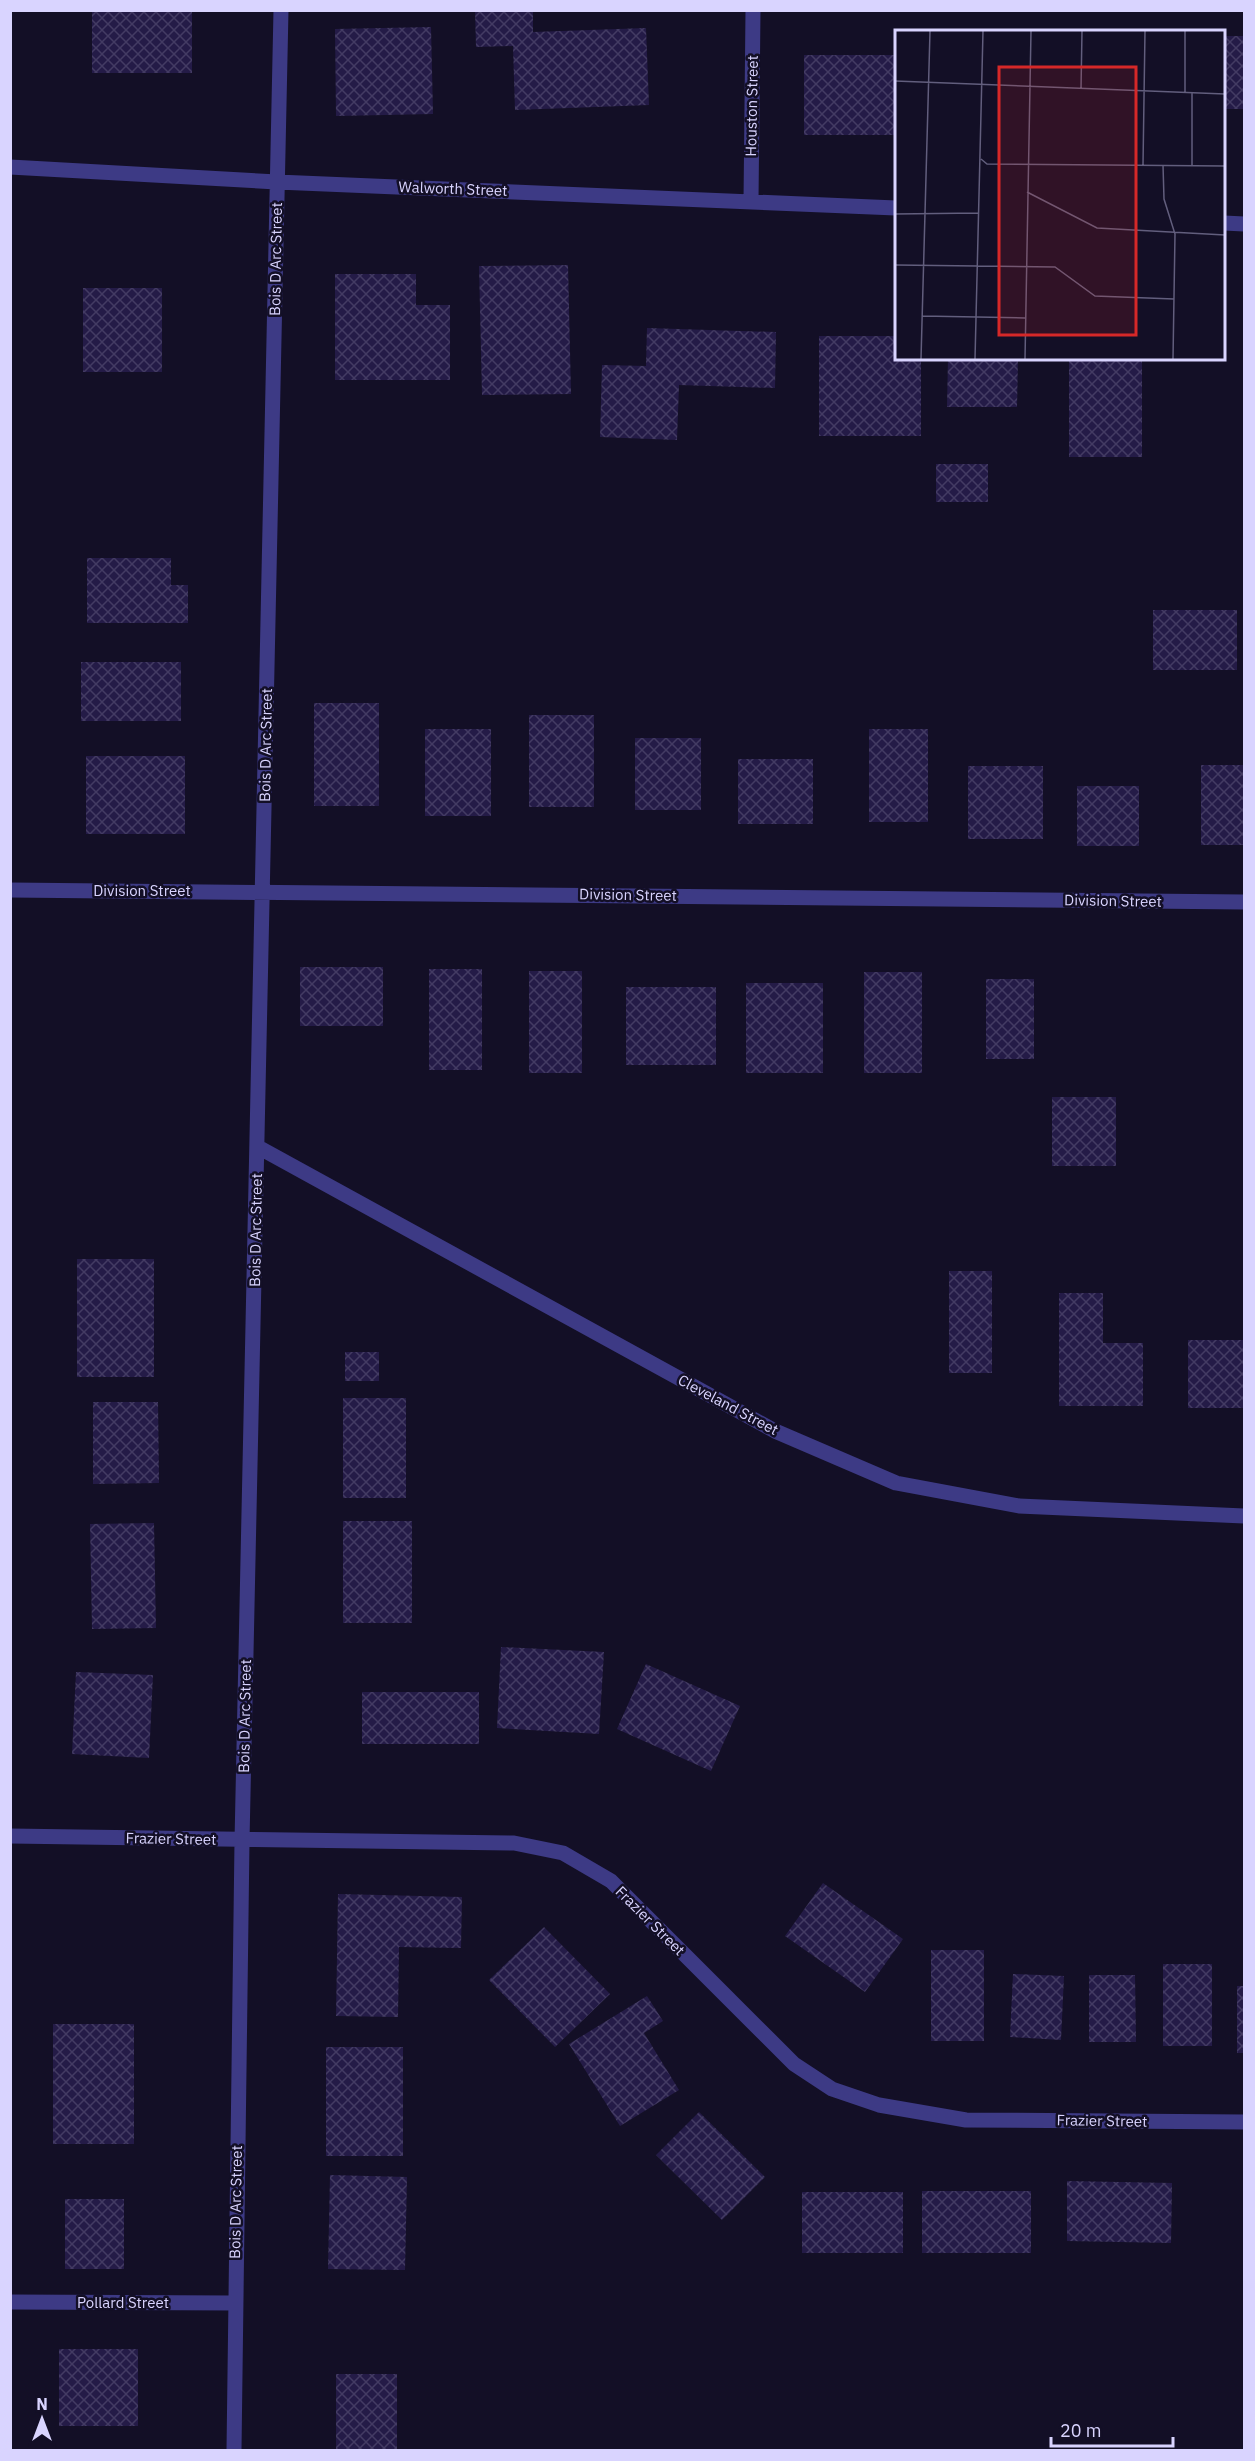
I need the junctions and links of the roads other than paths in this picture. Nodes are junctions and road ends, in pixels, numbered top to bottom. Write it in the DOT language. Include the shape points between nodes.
graph roads {
  1 [pos="281,10"];
  2 [pos="753,10"];
  3 [pos="10,167"];
  4 [pos="277,182"];
  5 [pos="751,201"];
  6 [pos="895,208"];
  7 [pos="1225,223"];
  8 [pos="1245,224"];
  9 [pos="10,890"];
  10 [pos="263,891"];
  11 [pos="1245,902"];
  12 [pos="258,1147"];
  13 [pos="1245,1516"];
  14 [pos="10,1836"];
  15 [pos="242,1840"];
  16 [pos="1245,2122"];
  17 [pos="10,2302"];
  18 [pos="235,2303"];
  19 [pos="234,2451"];
  1 -- 4 [label="street, Bois D Arc Street"];
  2 -- 5 [label="street, Houston Street"];
  3 -- 4 [label="street, Walworth Street"];
  4 -- 5 [label="street, Walworth Street"];
  4 -- 10 [label="street, Bois D Arc Street"];
  5 -- 6 [label="street, Walworth Street"];
  7 -- 8 [label="street"];
  9 -- 10 [label="street, Division Street"];
  10 -- 11 [label="street, Division Street"];
  10 -- 12 [label="street, Bois D Arc Street"];
  12 -- 13 [label="street, Cleveland Street" via="775,1431 896,1483 1019,1506"];
  12 -- 15 [label="street, Bois D Arc Street"];
  14 -- 15 [label="street, Frazier Street"];
  15 -- 16 [label="street, Frazier Street" via="514,1843 563,1853 611,1881 794,2064 832,2089 879,2105 966,2120"];
  15 -- 18 [label="street, Bois D Arc Street"];
  17 -- 18 [label="street, Pollard Street"];
  18 -- 19 [label="street, Bois D Arc Street"];
}
